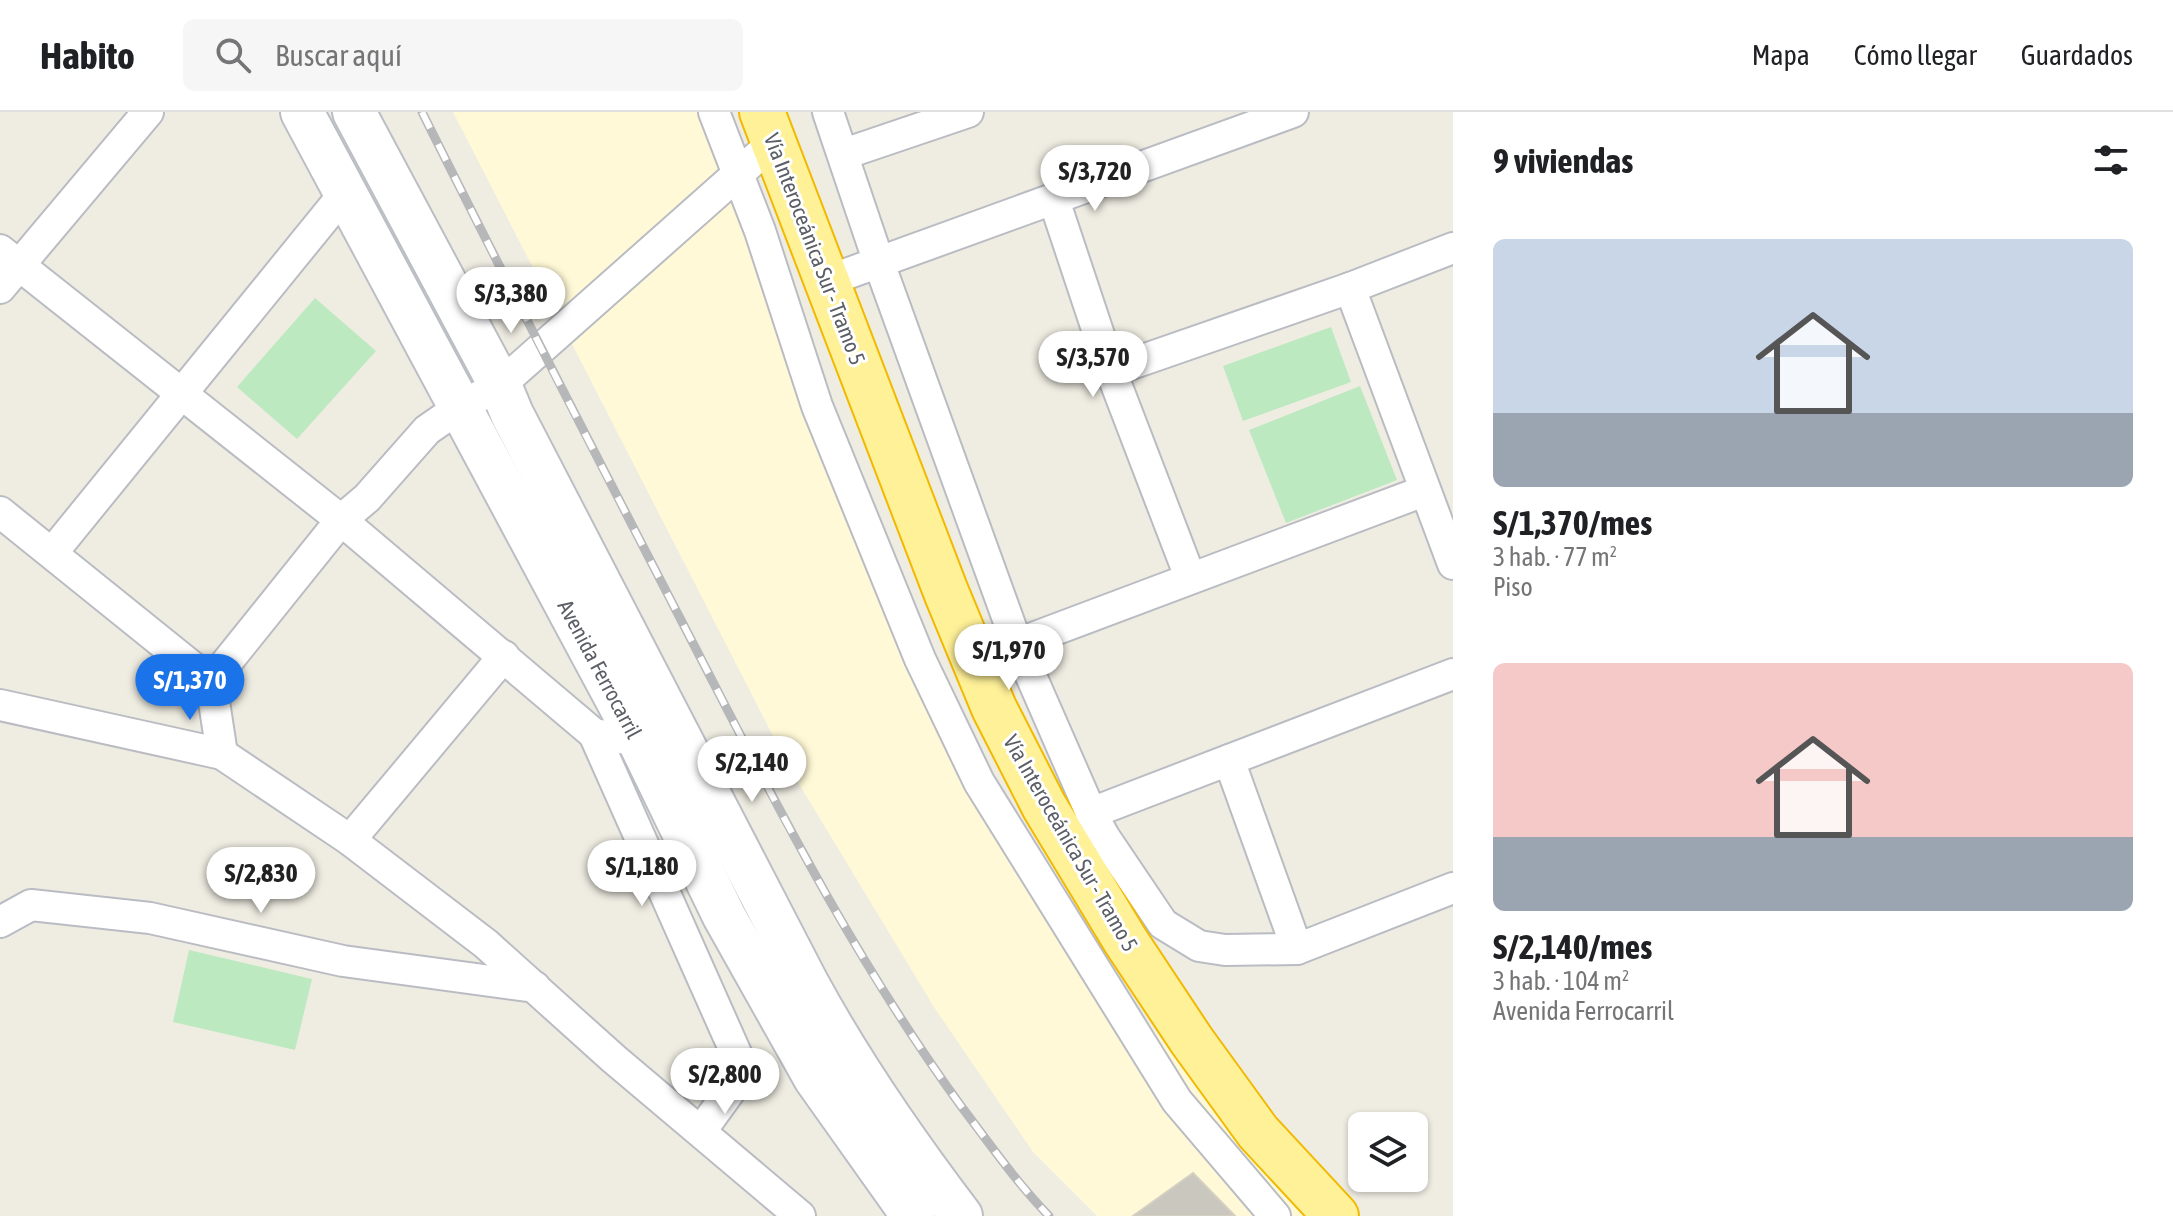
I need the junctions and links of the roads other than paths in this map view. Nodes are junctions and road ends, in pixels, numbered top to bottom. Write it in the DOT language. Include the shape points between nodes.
graph roads {
  1 [pos="148,112"];
  2 [pos="302,112"];
  3 [pos="354,112"];
  4 [pos="714,112"];
  5 [pos="828,112"];
  6 [pos="968,112"];
  7 [pos="1293,112"];
  8 [pos="768,127"];
  9 [pos="844,154"];
  10 [pos="738,173"];
  11 [pos="344,194"];
  12 [pos="1054,200"];
  13 [pos="1453,248"];
  14 [pos="879,263"];
  15 [pos="6,268"];
  16 [pos="827,281"];
  17 [pos="1350,288"];
  18 [pos="1111,371"];
  19 [pos="500,385"];
  20 [pos="183,393"];
  21 [pos="460,407"];
  22 [pos="1424,491"];
  23 [pos="0,512"];
  24 [pos="341,520"];
  25 [pos="52,553"];
  26 [pos="1453,564"];
  27 [pos="1190,577"];
  28 [pos="1017,644"];
  29 [pos="504,656"];
  30 [pos="1453,674"];
  31 [pos="211,682"];
  32 [pos="0,705"];
  33 [pos="594,734"];
  34 [pos="658,736"];
  35 [pos="222,754"];
  36 [pos="1229,760"];
  37 [pos="1091,813"];
  38 [pos="350,840"];
  39 [pos="1453,888"];
  40 [pos="0,922"];
  41 [pos="1297,949"];
  42 [pos="535,987"];
  43 [pos="701,1131"];
  44 [pos="800,1216"];
  45 [pos="913,1216"];
  46 [pos="961,1216"];
  47 [pos="1275,1216"];
  48 [pos="1336,1216"];
  1 -- 15 [label="street"];
  2 -- 11 [label="main road, Avenida Ferrocarril"];
  3 -- 19 [label="main road, Avenida Ferrocarril"];
  4 -- 10 [label="street"];
  5 -- 9 [label="street"];
  6 -- 9 [label="street"];
  7 -- 12 [label="street"];
  8 -- 10 [label="street"];
  8 -- 16 [label="highway, Vía Interoceánica Sur - Tramo 5"];
  9 -- 14 [label="street"];
  10 -- 19 [label="street"];
  10 -- 47 [label="street" via="817,406 920,659 979,782 1177,1101"];
  11 -- 20 [label="street"];
  11 -- 21 [label="main road, Avenida Ferrocarril"];
  12 -- 14 [label="street"];
  12 -- 18 [label="street"];
  13 -- 17 [label="street"];
  14 -- 16 [label="street"];
  14 -- 28 [label="street"];
  15 -- 20 [label="street"];
  16 -- 48 [label="highway, Vía Interoceánica Sur - Tramo 5" via="946,592 994,708 1044,806 1192,1041 1258,1132"];
  17 -- 18 [label="street"];
  17 -- 22 [label="street"];
  18 -- 27 [label="street"];
  19 -- 21 [label="street"];
  19 -- 34 [label="main road, Avenida Ferrocarril"];
  20 -- 24 [label="street"];
  20 -- 25 [label="street"];
  21 -- 24 [label="street" via="427,430"];
  21 -- 34 [label="main road, Avenida Ferrocarril"];
  22 -- 26 [label="street"];
  22 -- 27 [label="street"];
  23 -- 25 [label="street"];
  24 -- 29 [label="street"];
  24 -- 31 [label="street"];
  25 -- 31 [label="street"];
  27 -- 28 [label="street"];
  28 -- 37 [label="street"];
  29 -- 33 [label="street"];
  29 -- 38 [label="street"];
  30 -- 36 [label="street"];
  31 -- 35 [label="street"];
  32 -- 35 [label="street"];
  33 -- 34 [label="street"];
  33 -- 43 [label="street" via="739,1060 735,1084"];
  34 -- 45 [label="main road, Avenida Ferrocarril" via="724,916 815,1078"];
  34 -- 46 [label="main road, Avenida Ferrocarril" via="841,1045"];
  35 -- 38 [label="street"];
  36 -- 37 [label="street"];
  36 -- 41 [label="street"];
  37 -- 41 [label="street" via="1163,924 1181,936 1199,946 1225,950"];
  38 -- 42 [label="street"];
  39 -- 41 [label="street"];
  40 -- 42 [label="street" via="31,905 150,918 343,961"];
  42 -- 43 [label="street"];
  43 -- 44 [label="street"];
}
